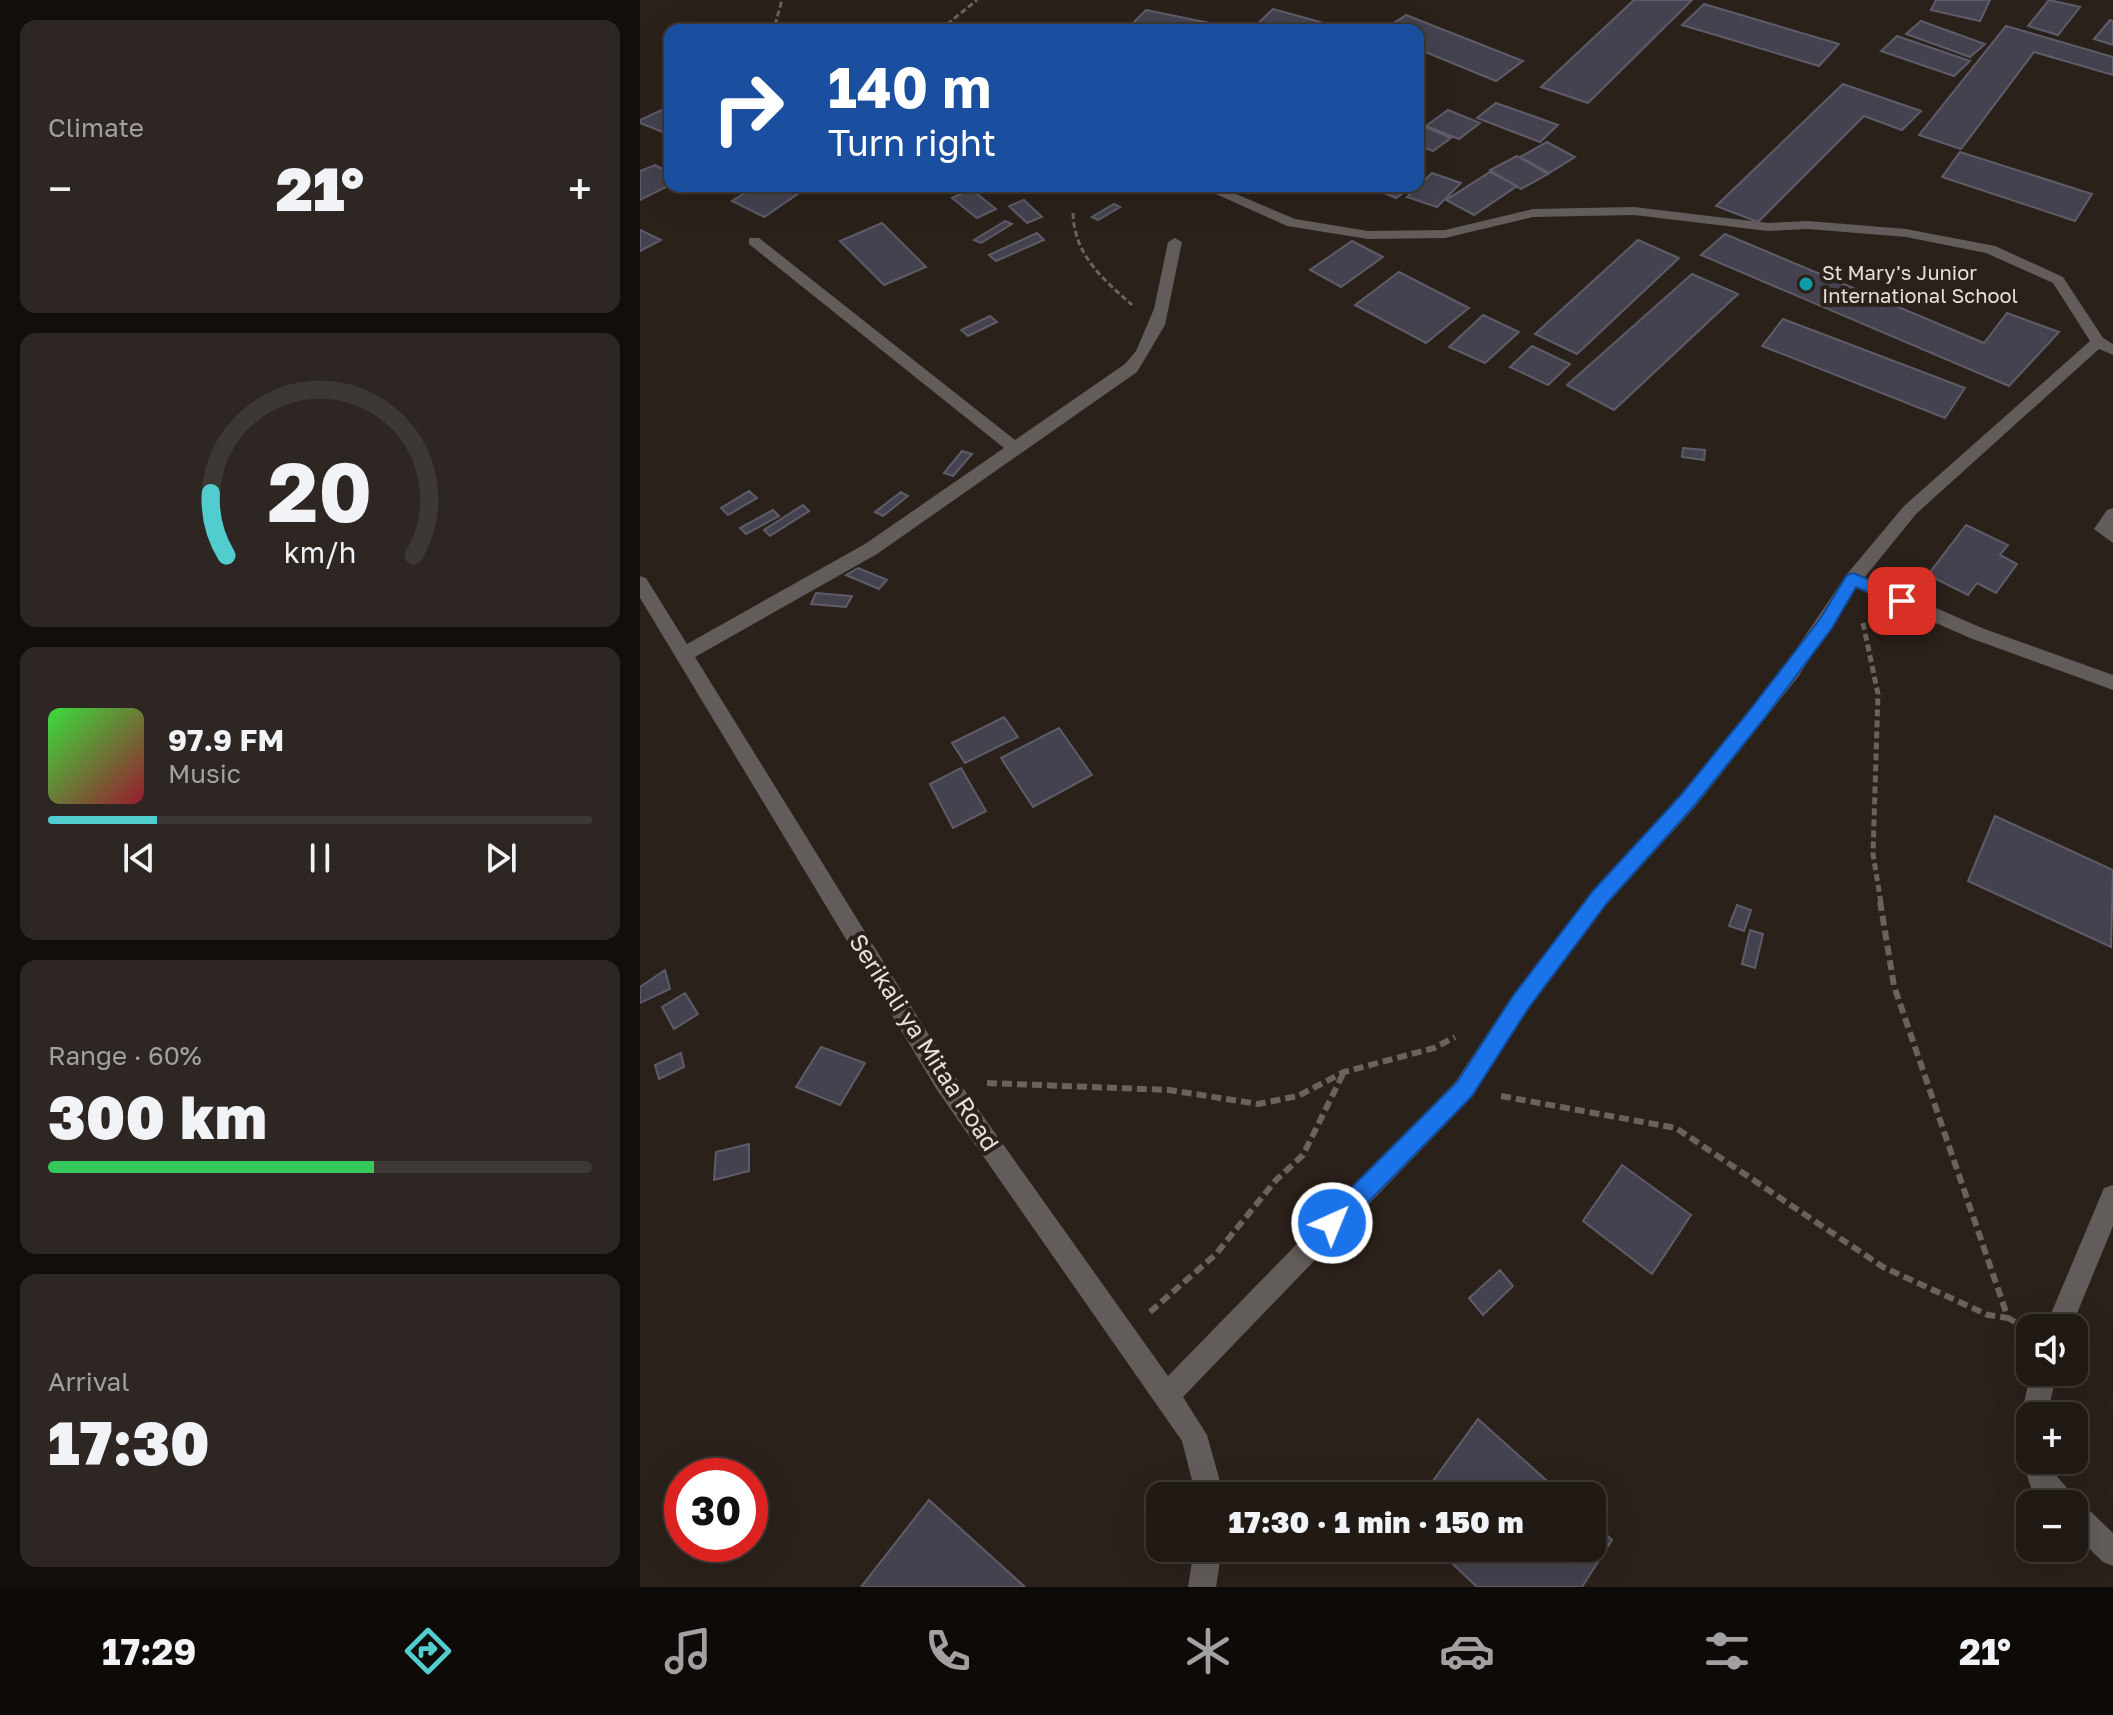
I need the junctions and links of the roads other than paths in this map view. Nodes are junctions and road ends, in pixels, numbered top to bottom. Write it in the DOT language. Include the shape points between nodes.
graph roads {
  1 [pos="1219,192"];
  2 [pos="754,241"];
  3 [pos="1175,242"];
  4 [pos="2106,346"];
  5 [pos="1014,448"];
  6 [pos="2113,514"];
  7 [pos="2113,537"];
  8 [pos="1853,579"];
  9 [pos="640,583"];
  10 [pos="682,656"];
  11 [pos="2113,683"];
  12 [pos="2113,1197"];
  13 [pos="2064,1314"];
  14 [pos="1167,1395"];
  15 [pos="1206,1482"];
  16 [pos="2088,1528"];
  17 [pos="2113,1552"];
  18 [pos="1206,1562"];
  19 [pos="1202,1587"];
  1 -- 4 [label="street" via="1292,223 1368,235 1445,234 1533,213 1634,211 1768,227 1906,233 1990,249 2058,280"];
  2 -- 5 [label="street"];
  3 -- 5 [label="street" via="1153,340 1131,368"];
  4 -- 8 [label="street" via="1910,510"];
  5 -- 10 [label="street" via="871,549"];
  6 -- 7 [label="street" via="2103,529"];
  8 -- 11 [label="street" via="1976,633"];
  8 -- 14 [label="street" via="1772,696 1688,801 1600,897 1520,1003 1464,1089"];
  9 -- 10 [label="street, Serikali ya Mitaa Road"];
  10 -- 14 [label="street, Serikali ya Mitaa Road" via="718,706 945,1082"];
  12 -- 13 [label="street"];
  14 -- 15 [label="street, Serikali ya Mitaa Road" via="1194,1435"];
  16 -- 17 [label="street"];
  18 -- 19 [label="street"];
}
